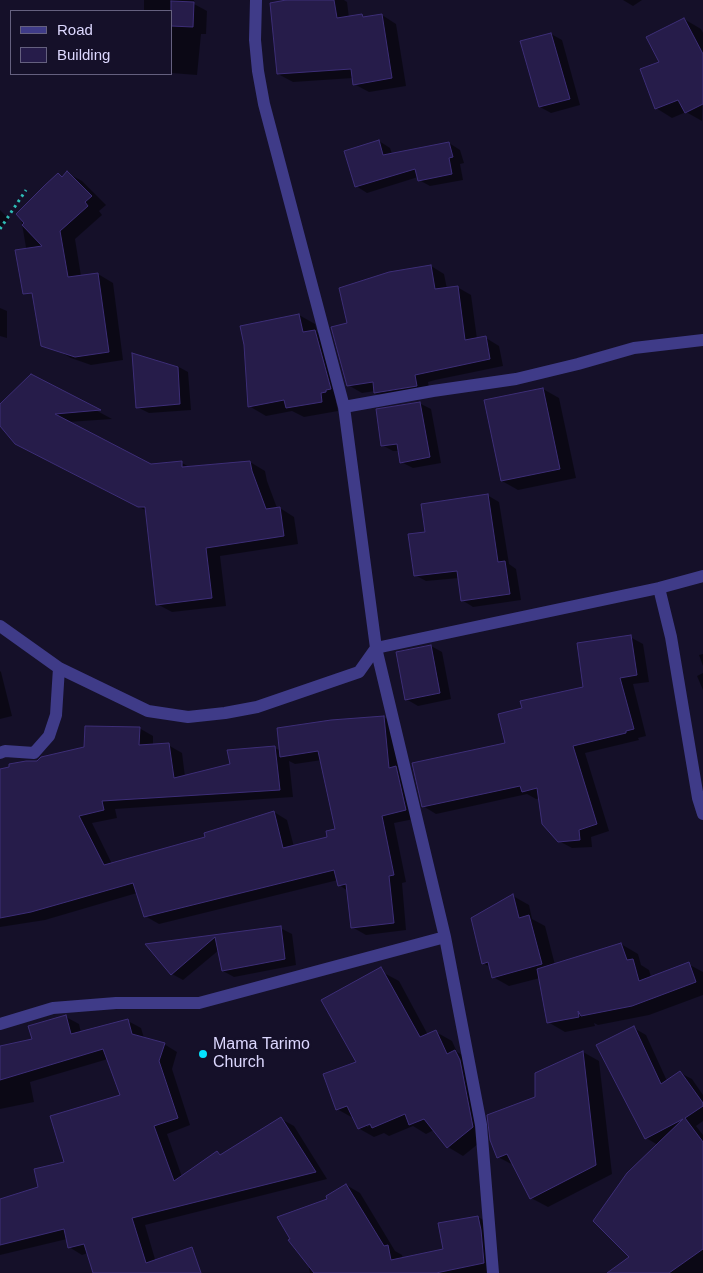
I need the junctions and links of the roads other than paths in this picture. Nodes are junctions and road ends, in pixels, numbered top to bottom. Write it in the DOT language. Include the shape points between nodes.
graph roads {
  1 [pos="256,0"];
  2 [pos="703,340"];
  3 [pos="344,407"];
  4 [pos="703,576"];
  5 [pos="658,588"];
  6 [pos="0,626"];
  7 [pos="376,648"];
  8 [pos="59,668"];
  9 [pos="0,753"];
  10 [pos="703,814"];
  11 [pos="445,937"];
  12 [pos="0,1024"];
  13 [pos="493,1273"];
  1 -- 3 [label="street" via="255,40 264,104"];
  2 -- 3 [label="street" via="634,348 516,379"];
  3 -- 7 [label="street"];
  4 -- 5 [label="street"];
  5 -- 7 [label="street"];
  5 -- 10 [label="street" via="671,637"];
  6 -- 8 [label="street"];
  7 -- 8 [label="street" via="359,672 257,707 188,717 148,712"];
  7 -- 11 [label="street"];
  8 -- 9 [label="street" via="56,715 49,736 34,753"];
  11 -- 12 [label="street" via="199,1003 116,1003 53,1008"];
  11 -- 13 [label="street" via="481,1125"];
}
